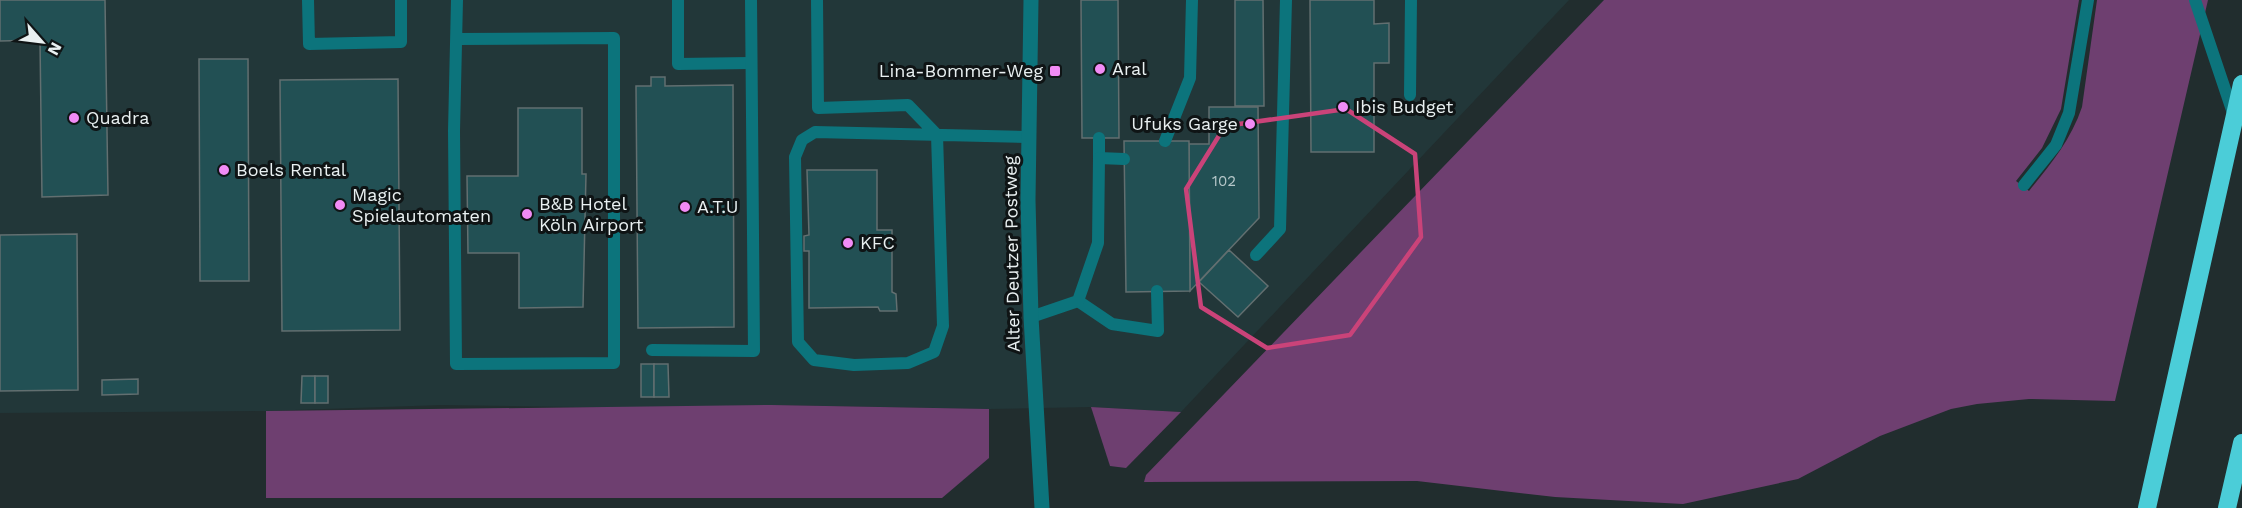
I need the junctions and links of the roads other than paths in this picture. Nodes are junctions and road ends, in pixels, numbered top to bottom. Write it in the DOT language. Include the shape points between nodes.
graph roads {
  1 [pos="308,0"];
  2 [pos="401,0"];
  3 [pos="457,0"];
  4 [pos="678,0"];
  5 [pos="751,0"];
  6 [pos="817,0"];
  7 [pos="1031,0"];
  8 [pos="1192,0"];
  9 [pos="1286,0"];
  10 [pos="1412,0"];
  11 [pos="2088,0"];
  12 [pos="2195,0"];
  13 [pos="457,39"];
  14 [pos="750,63"];
  15 [pos="2242,84"];
  16 [pos="1410,95"];
  17 [pos="2234,118"];
  18 [pos="937,135"];
  19 [pos="1029,138"];
  20 [pos="1099,138"];
  21 [pos="1165,141"];
  22 [pos="1099,158"];
  23 [pos="1124,159"];
  24 [pos="2024,185"];
  25 [pos="1256,255"];
  26 [pos="1157,291"];
  27 [pos="1078,301"];
  28 [pos="1031,317"];
  29 [pos="651,351"];
  30 [pos="2242,443"];
  31 [pos="1042,508"];
  32 [pos="2147,508"];
  33 [pos="2227,508"];
  1 -- 2 [label="lane" via="309,44 401,42"];
  3 -- 13 [label="lane"];
  4 -- 14 [label="lane" via="678,64"];
  5 -- 14 [label="lane"];
  6 -- 18 [label="lane" via="818,108 908,105"];
  7 -- 19 [label="street, Alter Deutzer Postweg"];
  8 -- 21 [label="lane" via="1190,78"];
  9 -- 25 [label="lane" via="1280,229"];
  10 -- 16 [label="lane"];
  11 -- 24 [label="lane" via="2069,113 2056,145"];
  12 -- 17 [label="lane"];
  13 -- 13 [label="lane" via="456,364 614,363 614,38"];
  14 -- 29 [label="lane" via="754,351"];
  15 -- 17 [label="highway"];
  17 -- 32 [label="highway"];
  18 -- 18 [label="lane" via="814,132 802,140 795,157 798,342 814,360 854,365 908,363 934,352 942,326"];
  18 -- 19 [label="lane"];
  19 -- 28 [label="street, Alter Deutzer Postweg"];
  20 -- 22 [label="lane"];
  22 -- 23 [label="lane"];
  22 -- 27 [label="lane" via="1098,243"];
  26 -- 27 [label="lane" via="1158,331 1112,324"];
  27 -- 28 [label="lane"];
  28 -- 31 [label="street, Alter Deutzer Postweg"];
  30 -- 33 [label="highway"];
}
